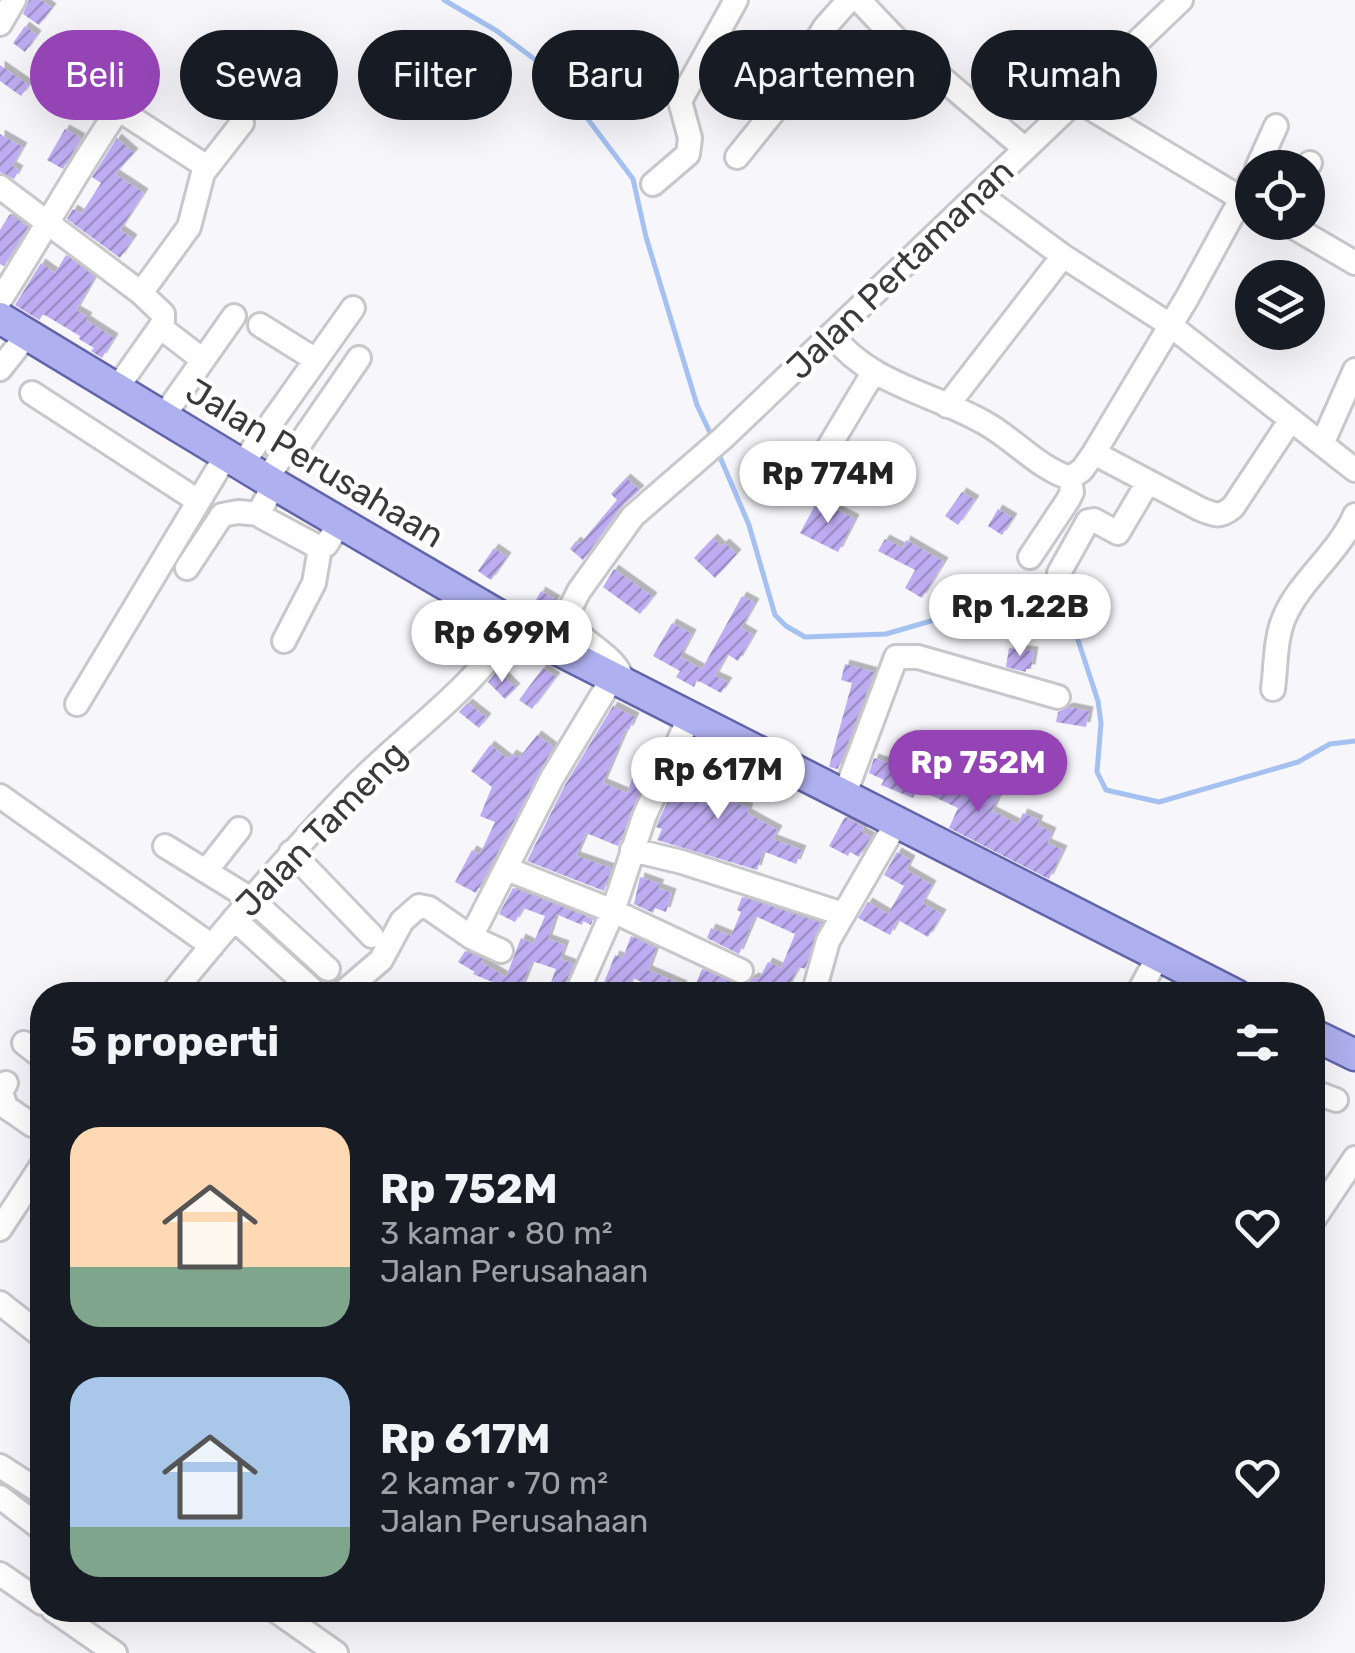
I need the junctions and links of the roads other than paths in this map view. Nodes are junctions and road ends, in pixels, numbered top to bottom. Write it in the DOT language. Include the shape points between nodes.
graph roads {
  1 [pos="14,0"];
  2 [pos="736,0"];
  3 [pos="849,0"];
  4 [pos="859,0"];
  5 [pos="1181,0"];
  6 [pos="0,24"];
  7 [pos="887,30"];
  8 [pos="1150,30"];
  9 [pos="951,86"];
  10 [pos="1056,120"];
  11 [pos="1114,120"];
  12 [pos="242,123"];
  13 [pos="1276,126"];
  14 [pos="1026,149"];
  15 [pos="1265,150"];
  16 [pos="737,158"];
  17 [pos="208,167"];
  18 [pos="653,184"];
  19 [pos="1235,186"];
  20 [pos="0,187"];
  21 [pos="979,194"];
  22 [pos="1235,217"];
  23 [pos="50,224"];
  24 [pos="1316,240"];
  25 [pos="1063,256"];
  26 [pos="1355,263"];
  27 [pos="141,293"];
  28 [pos="0,300"];
  29 [pos="353,308"];
  30 [pos="234,316"];
  31 [pos="0,318"];
  32 [pos="260,325"];
  33 [pos="1170,325"];
  34 [pos="160,327"];
  35 [pos="27,335"];
  36 [pos="832,335"];
  37 [pos="359,358"];
  38 [pos="203,360"];
  39 [pos="316,360"];
  40 [pos="0,368"];
  41 [pos="1355,370"];
  42 [pos="873,373"];
  43 [pos="116,388"];
  44 [pos="32,393"];
  45 [pos="947,406"];
  46 [pos="163,417"];
  47 [pos="1290,421"];
  48 [pos="1322,444"];
  49 [pos="1094,453"];
  50 [pos="821,460"];
  51 [pos="253,470"];
  52 [pos="1355,470"];
  53 [pos="1070,478"];
  54 [pos="1148,482"];
  55 [pos="198,501"];
  56 [pos="260,514"];
  57 [pos="1355,515"];
  58 [pos="340,523"];
  59 [pos="320,548"];
  60 [pos="1030,557"];
  61 [pos="187,568"];
  62 [pos="1059,574"];
  63 [pos="566,613"];
  64 [pos="514,624"];
  65 [pos="284,641"];
  66 [pos="552,646"];
  67 [pos="619,680"];
  68 [pos="1273,689"];
  69 [pos="1058,697"];
  70 [pos="77,704"];
  71 [pos="689,718"];
  72 [pos="0,796"];
  73 [pos="844,796"];
  74 [pos="897,822"];
  75 [pos="239,829"];
  76 [pos="165,846"];
  77 [pos="632,850"];
  78 [pos="291,852"];
  79 [pos="507,869"];
  80 [pos="206,871"];
  81 [pos="251,899"];
  82 [pos="612,911"];
  83 [pos="843,914"];
  84 [pos="234,919"];
  85 [pos="372,936"];
  86 [pos="471,936"];
  87 [pos="212,946"];
  88 [pos="501,950"];
  89 [pos="1160,955"];
  90 [pos="328,969"];
  91 [pos="741,972"];
  92 [pos="182,982"];
  93 [pos="304,982"];
  94 [pos="355,982"];
  95 [pos="582,982"];
  96 [pos="817,982"];
  97 [pos="1144,982"];
  98 [pos="1211,982"];
  99 [pos="1325,1040"];
  100 [pos="1355,1054"];
  101 [pos="6,1083"];
  102 [pos="1325,1095"];
  103 [pos="1336,1100"];
  104 [pos="30,1124"];
  105 [pos="1355,1158"];
  106 [pos="30,1177"];
  107 [pos="8,1200"];
  108 [pos="1325,1203"];
  109 [pos="0,1229"];
  110 [pos="0,1303"];
  111 [pos="30,1327"];
  112 [pos="0,1466"];
  113 [pos="30,1485"];
  114 [pos="0,1497"];
  115 [pos="30,1515"];
  116 [pos="0,1574"];
  117 [pos="30,1594"];
  118 [pos="75,1622"];
  119 [pos="292,1622"];
  120 [pos="115,1653"];
  121 [pos="336,1653"];
  1 -- 6 [label="street"];
  2 -- 18 [label="street" via="680,101 688,154"];
  3 -- 16 [label="street"];
  4 -- 7 [label="street"];
  5 -- 8 [label="street, Jalan Pertamanan"];
  9 -- 14 [label="street"];
  10 -- 14 [label="street, Jalan Pertamanan"];
  11 -- 19 [label="street"];
  12 -- 17 [label="street"];
  13 -- 15 [label="street"];
  14 -- 21 [label="street, Jalan Pertamanan"];
  17 -- 23 [label="street" via="123,102"];
  17 -- 27 [label="street" via="189,227"];
  20 -- 23 [label="street"];
  21 -- 25 [label="street"];
  21 -- 36 [label="street, Jalan Pertamanan"];
  22 -- 33 [label="street"];
  23 -- 27 [label="street"];
  23 -- 28 [label="street"];
  24 -- 26 [label="street"];
  25 -- 33 [label="street"];
  25 -- 45 [label="street"];
  27 -- 34 [label="street" via="164,314"];
  29 -- 39 [label="street"];
  30 -- 38 [label="street"];
  31 -- 35 [label="main road, Jalan Perusahaan"];
  32 -- 39 [label="street"];
  33 -- 47 [label="street"];
  33 -- 49 [label="street"];
  34 -- 38 [label="street"];
  34 -- 43 [label="street"];
  35 -- 40 [label="street"];
  35 -- 43 [label="main road, Jalan Perusahaan"];
  36 -- 42 [label="street"];
  36 -- 63 [label="street, Jalan Pertamanan" via="633,516"];
  37 -- 51 [label="street" via="297,448"];
  38 -- 46 [label="street"];
  39 -- 51 [label="street"];
  41 -- 48 [label="street"];
  42 -- 45 [label="street"];
  42 -- 50 [label="street"];
  43 -- 46 [label="main road, Jalan Perusahaan"];
  44 -- 55 [label="street"];
  45 -- 53 [label="street" via="992,426"];
  46 -- 51 [label="main road, Jalan Perusahaan"];
  47 -- 48 [label="street"];
  47 -- 54 [label="street" via="1224,514"];
  48 -- 52 [label="street"];
  49 -- 53 [label="street"];
  49 -- 54 [label="street"];
  51 -- 55 [label="street"];
  51 -- 56 [label="street"];
  51 -- 58 [label="main road, Jalan Perusahaan"];
  53 -- 60 [label="street" via="1068,500"];
  54 -- 62 [label="street" via="1118,533 1088,521"];
  55 -- 70 [label="street"];
  56 -- 59 [label="street"];
  56 -- 61 [label="street" via="222,516"];
  57 -- 68 [label="street" via="1283,619"];
  58 -- 59 [label="street"];
  58 -- 64 [label="main road, Jalan Perusahaan"];
  59 -- 65 [label="street" via="314,584"];
  63 -- 66 [label="street, Jalan Pertamanan"];
  63 -- 67 [label="street" via="572,630 619,668"];
  64 -- 66 [label="main road, Jalan Perusahaan"];
  64 -- 78 [label="street, Jalan Tameng" via="477,675"];
  66 -- 67 [label="main road, Jalan Perusahaan"];
  67 -- 71 [label="main road, Jalan Perusahaan"];
  67 -- 79 [label="street" via="552,778"];
  69 -- 73 [label="street" via="918,657 894,661"];
  71 -- 73 [label="main road, Jalan Perusahaan"];
  71 -- 77 [label="street"];
  72 -- 87 [label="street"];
  73 -- 74 [label="main road, Jalan Perusahaan"];
  74 -- 83 [label="street"];
  74 -- 89 [label="main road, Jalan Perusahaan"];
  75 -- 80 [label="street"];
  76 -- 80 [label="street"];
  77 -- 82 [label="street"];
  77 -- 83 [label="street"];
  78 -- 81 [label="street, Jalan Tameng"];
  78 -- 85 [label="street"];
  79 -- 82 [label="street"];
  79 -- 86 [label="street"];
  80 -- 81 [label="street"];
  81 -- 84 [label="street, Jalan Tameng"];
  81 -- 90 [label="street"];
  82 -- 91 [label="street"];
  82 -- 95 [label="street"];
  83 -- 96 [label="street"];
  84 -- 87 [label="street, Jalan Tameng"];
  84 -- 93 [label="street"];
  86 -- 88 [label="street"];
  86 -- 94 [label="street" via="419,906 380,960"];
  87 -- 92 [label="street, Jalan Tameng"];
  89 -- 97 [label="street"];
  89 -- 98 [label="main road, Jalan Perusahaan"];
  99 -- 100 [label="main road"];
  101 -- 104 [label="street" via="6,1107"];
  102 -- 103 [label="street"];
  105 -- 108 [label="street"];
  106 -- 107 [label="street"];
  107 -- 109 [label="street"];
  110 -- 111 [label="street"];
  112 -- 113 [label="street"];
  114 -- 115 [label="street"];
  116 -- 117 [label="street"];
  118 -- 120 [label="street"];
  119 -- 121 [label="street"];
}
